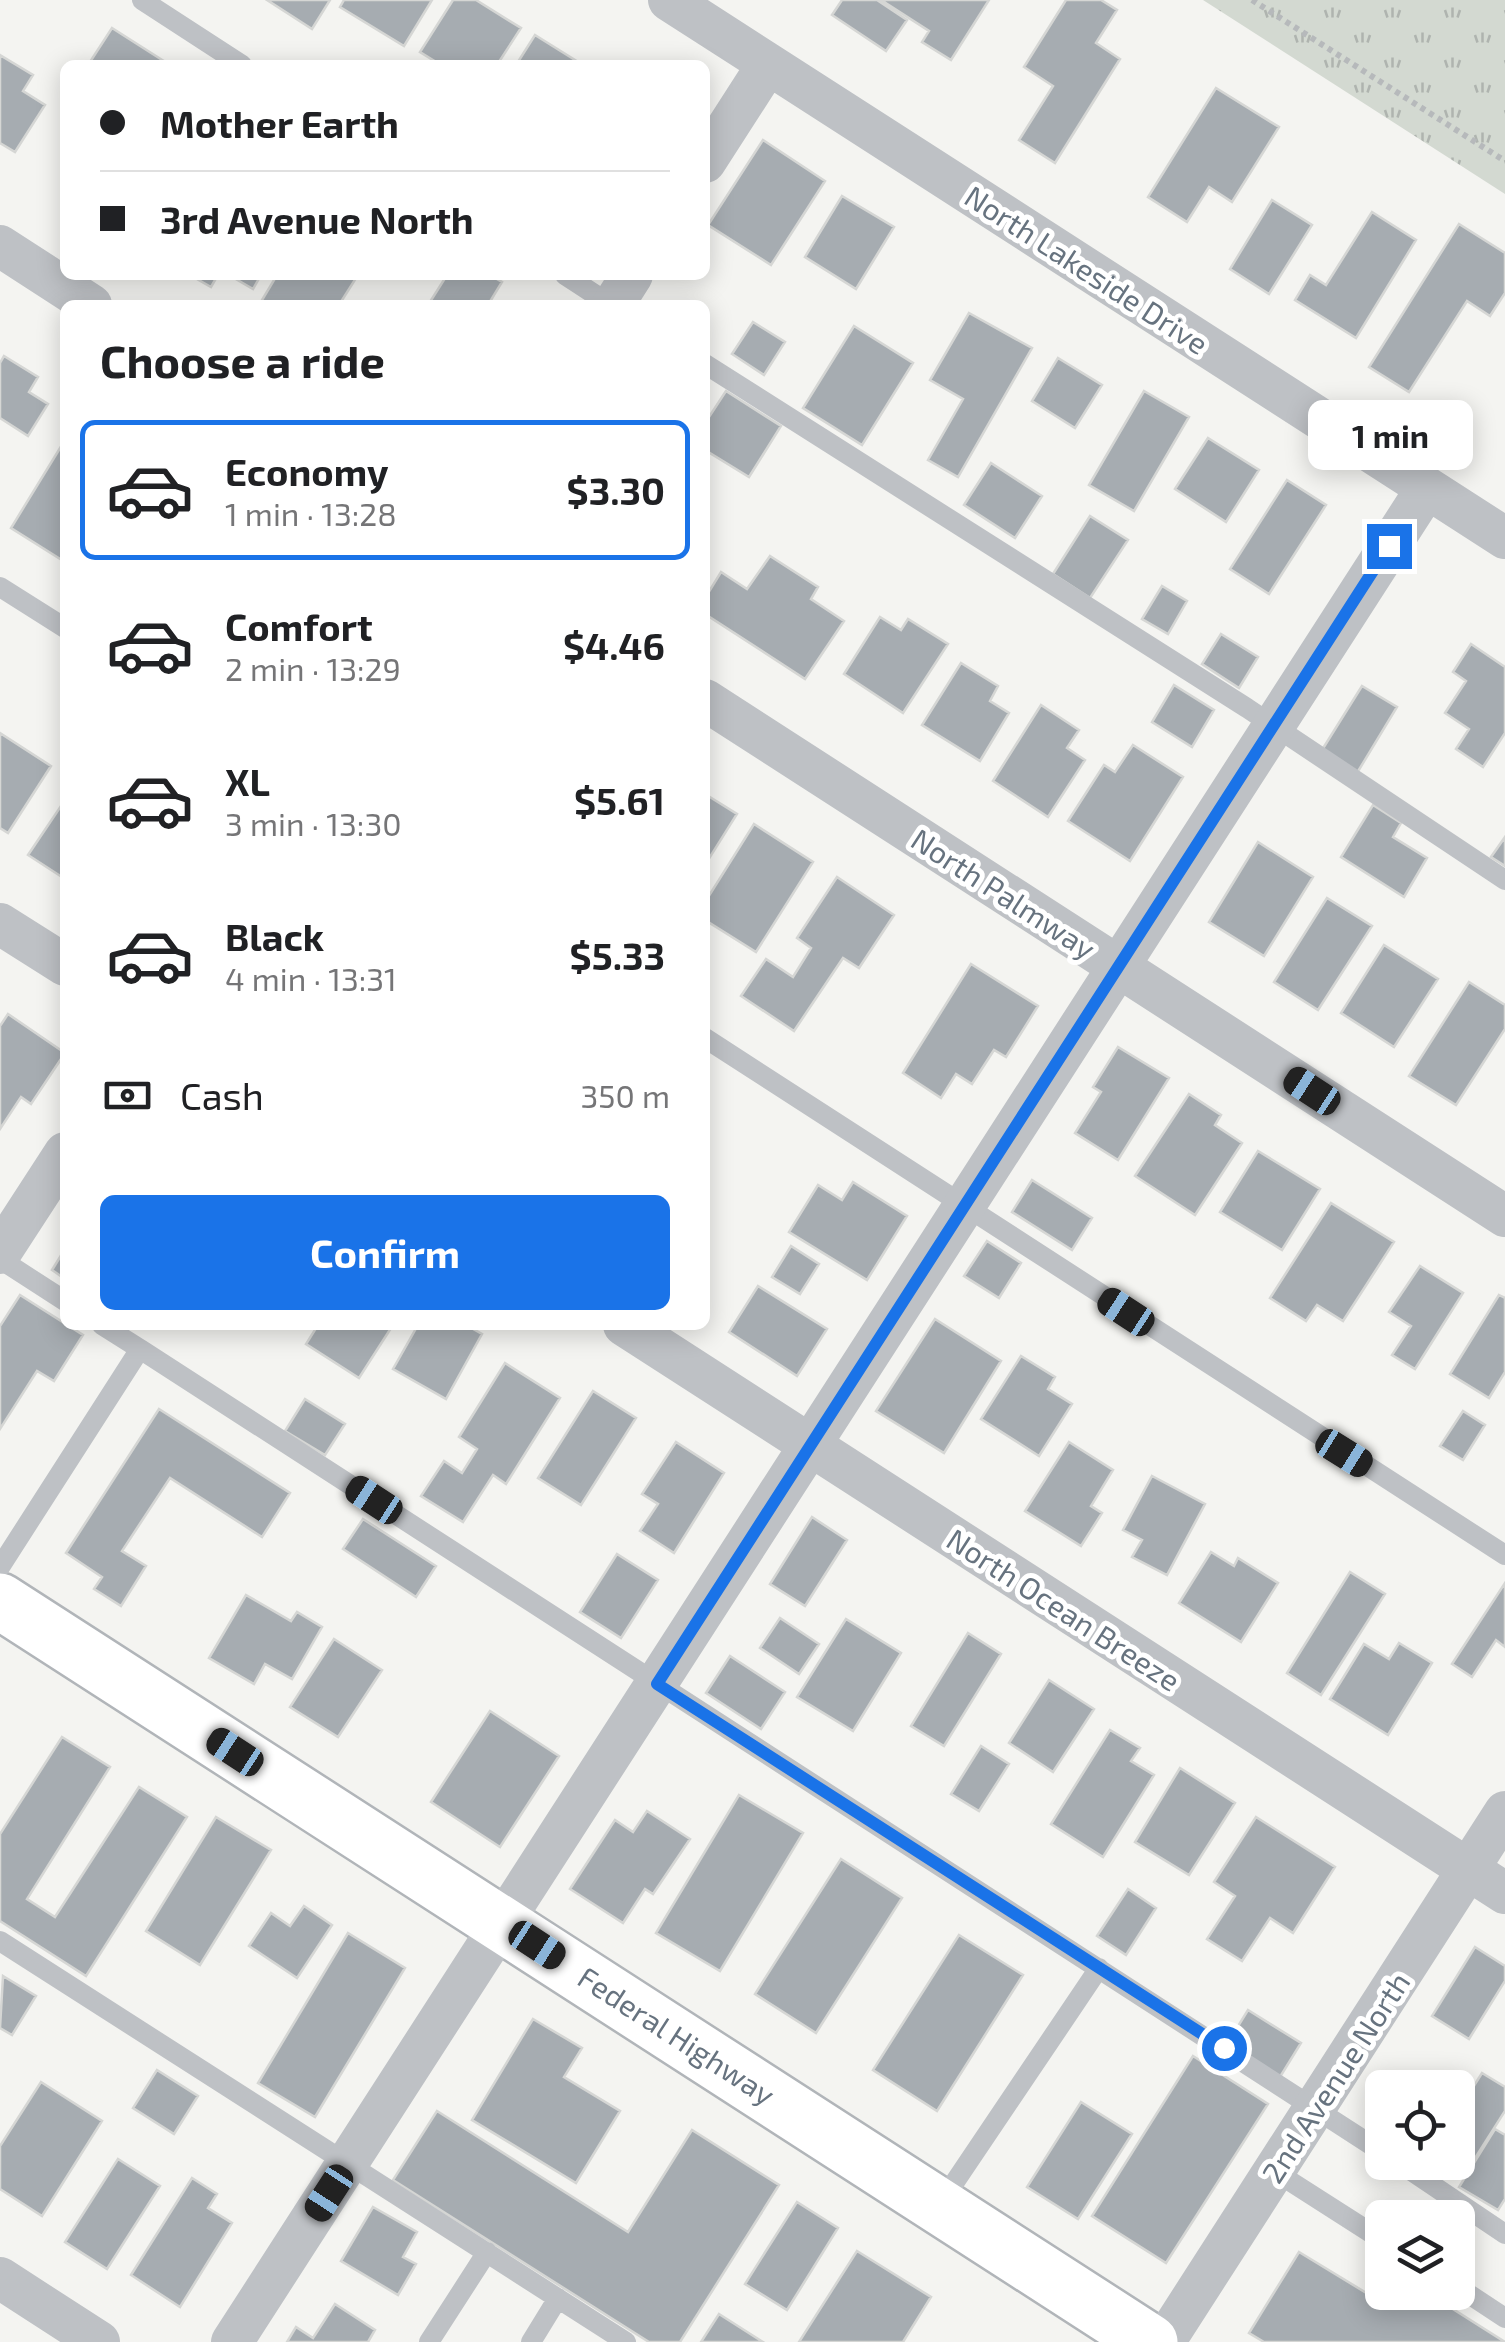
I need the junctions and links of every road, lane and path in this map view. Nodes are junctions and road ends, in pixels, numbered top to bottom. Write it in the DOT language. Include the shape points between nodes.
graph roads {
  1 [pos="142,0"];
  2 [pos="669,0"];
  3 [pos="1252,0"];
  4 [pos="234,60"];
  5 [pos="768,64"];
  6 [pos="710,154"];
  7 [pos="1505,161"];
  8 [pos="0,246"];
  9 [pos="573,280"];
  10 [pos="83,300"];
  11 [pos="604,300"];
  12 [pos="710,367"];
  13 [pos="1426,488"];
  14 [pos="1505,538"];
  15 [pos="0,587"];
  16 [pos="60,625"];
  17 [pos="710,703"];
  18 [pos="1274,725"];
  19 [pos="1505,880"];
  20 [pos="0,924"];
  21 [pos="60,963"];
  22 [pos="1118,967"];
  23 [pos="710,1041"];
  24 [pos="60,1161"];
  25 [pos="963,1207"];
  26 [pos="1505,1216"];
  27 [pos="0,1256"];
  28 [pos="60,1298"];
  29 [pos="110,1330"];
  30 [pos="632,1330"];
  31 [pos="140,1350"];
  32 [pos="810,1445"];
  33 [pos="1505,1554"];
  34 [pos="0,1567"];
  35 [pos="0,1601"];
  36 [pos="657,1684"];
  37 [pos="1505,1812"];
  38 [pos="1468,1870"];
  39 [pos="1505,1893"];
  40 [pos="504,1923"];
  41 [pos="0,1941"];
  42 [pos="1099,1968"];
  43 [pos="1315,2108"];
  44 [pos="1365,2141"];
  45 [pos="348,2163"];
  46 [pos="1274,2171"];
  47 [pos="1425,2180"];
  48 [pos="939,2206"];
  49 [pos="1365,2229"];
  50 [pos="1505,2234"];
  51 [pos="486,2252"];
  52 [pos="0,2278"];
  53 [pos="558,2298"];
  54 [pos="1475,2299"];
  55 [pos="1505,2318"];
  56 [pos="99,2342"];
  57 [pos="232,2342"];
  58 [pos="429,2342"];
  59 [pos="530,2342"];
  60 [pos="626,2342"];
  61 [pos="1150,2342"];
  62 [pos="1164,2342"];
  1 -- 4 [label="lane"];
  2 -- 5 [label="street, North Lakeside Drive"];
  3 -- 7 [label="path"];
  5 -- 6 [label="street"];
  5 -- 13 [label="street, North Lakeside Drive"];
  8 -- 10 [label="street"];
  9 -- 11 [label="lane"];
  12 -- 18 [label="lane"];
  13 -- 14 [label="street, North Lakeside Drive"];
  13 -- 18 [label="street"];
  15 -- 16 [label="lane"];
  17 -- 22 [label="street, North Palmway"];
  18 -- 19 [label="lane"];
  18 -- 22 [label="street"];
  20 -- 21 [label="street"];
  22 -- 25 [label="street"];
  22 -- 26 [label="street, North Palmway"];
  23 -- 25 [label="lane"];
  24 -- 27 [label="street"];
  25 -- 32 [label="street"];
  25 -- 33 [label="lane"];
  27 -- 28 [label="lane"];
  29 -- 31 [label="lane"];
  30 -- 32 [label="street, North Ocean Breeze"];
  31 -- 34 [label="lane"];
  31 -- 36 [label="lane"];
  32 -- 36 [label="street"];
  32 -- 38 [label="street, North Ocean Breeze"];
  35 -- 40 [label="main road, Federal Highway"];
  36 -- 40 [label="street"];
  36 -- 42 [label="lane"];
  37 -- 38 [label="street, 2nd Avenue North"];
  38 -- 39 [label="street, North Ocean Breeze"];
  38 -- 43 [label="street, 2nd Avenue North"];
  40 -- 45 [label="street"];
  40 -- 48 [label="main road, Federal Highway"];
  41 -- 45 [label="lane"];
  42 -- 43 [label="lane"];
  42 -- 48 [label="lane"];
  43 -- 44 [label="lane"];
  43 -- 46 [label="street, 2nd Avenue North"];
  45 -- 51 [label="lane"];
  45 -- 57 [label="street"];
  46 -- 49 [label="lane"];
  46 -- 62 [label="street, 2nd Avenue North"];
  47 -- 50 [label="lane"];
  48 -- 61 [label="main road, Federal Highway"];
  51 -- 53 [label="lane"];
  51 -- 58 [label="lane"];
  52 -- 56 [label="street"];
  53 -- 59 [label="lane"];
  53 -- 60 [label="lane"];
  54 -- 55 [label="lane"];
}
